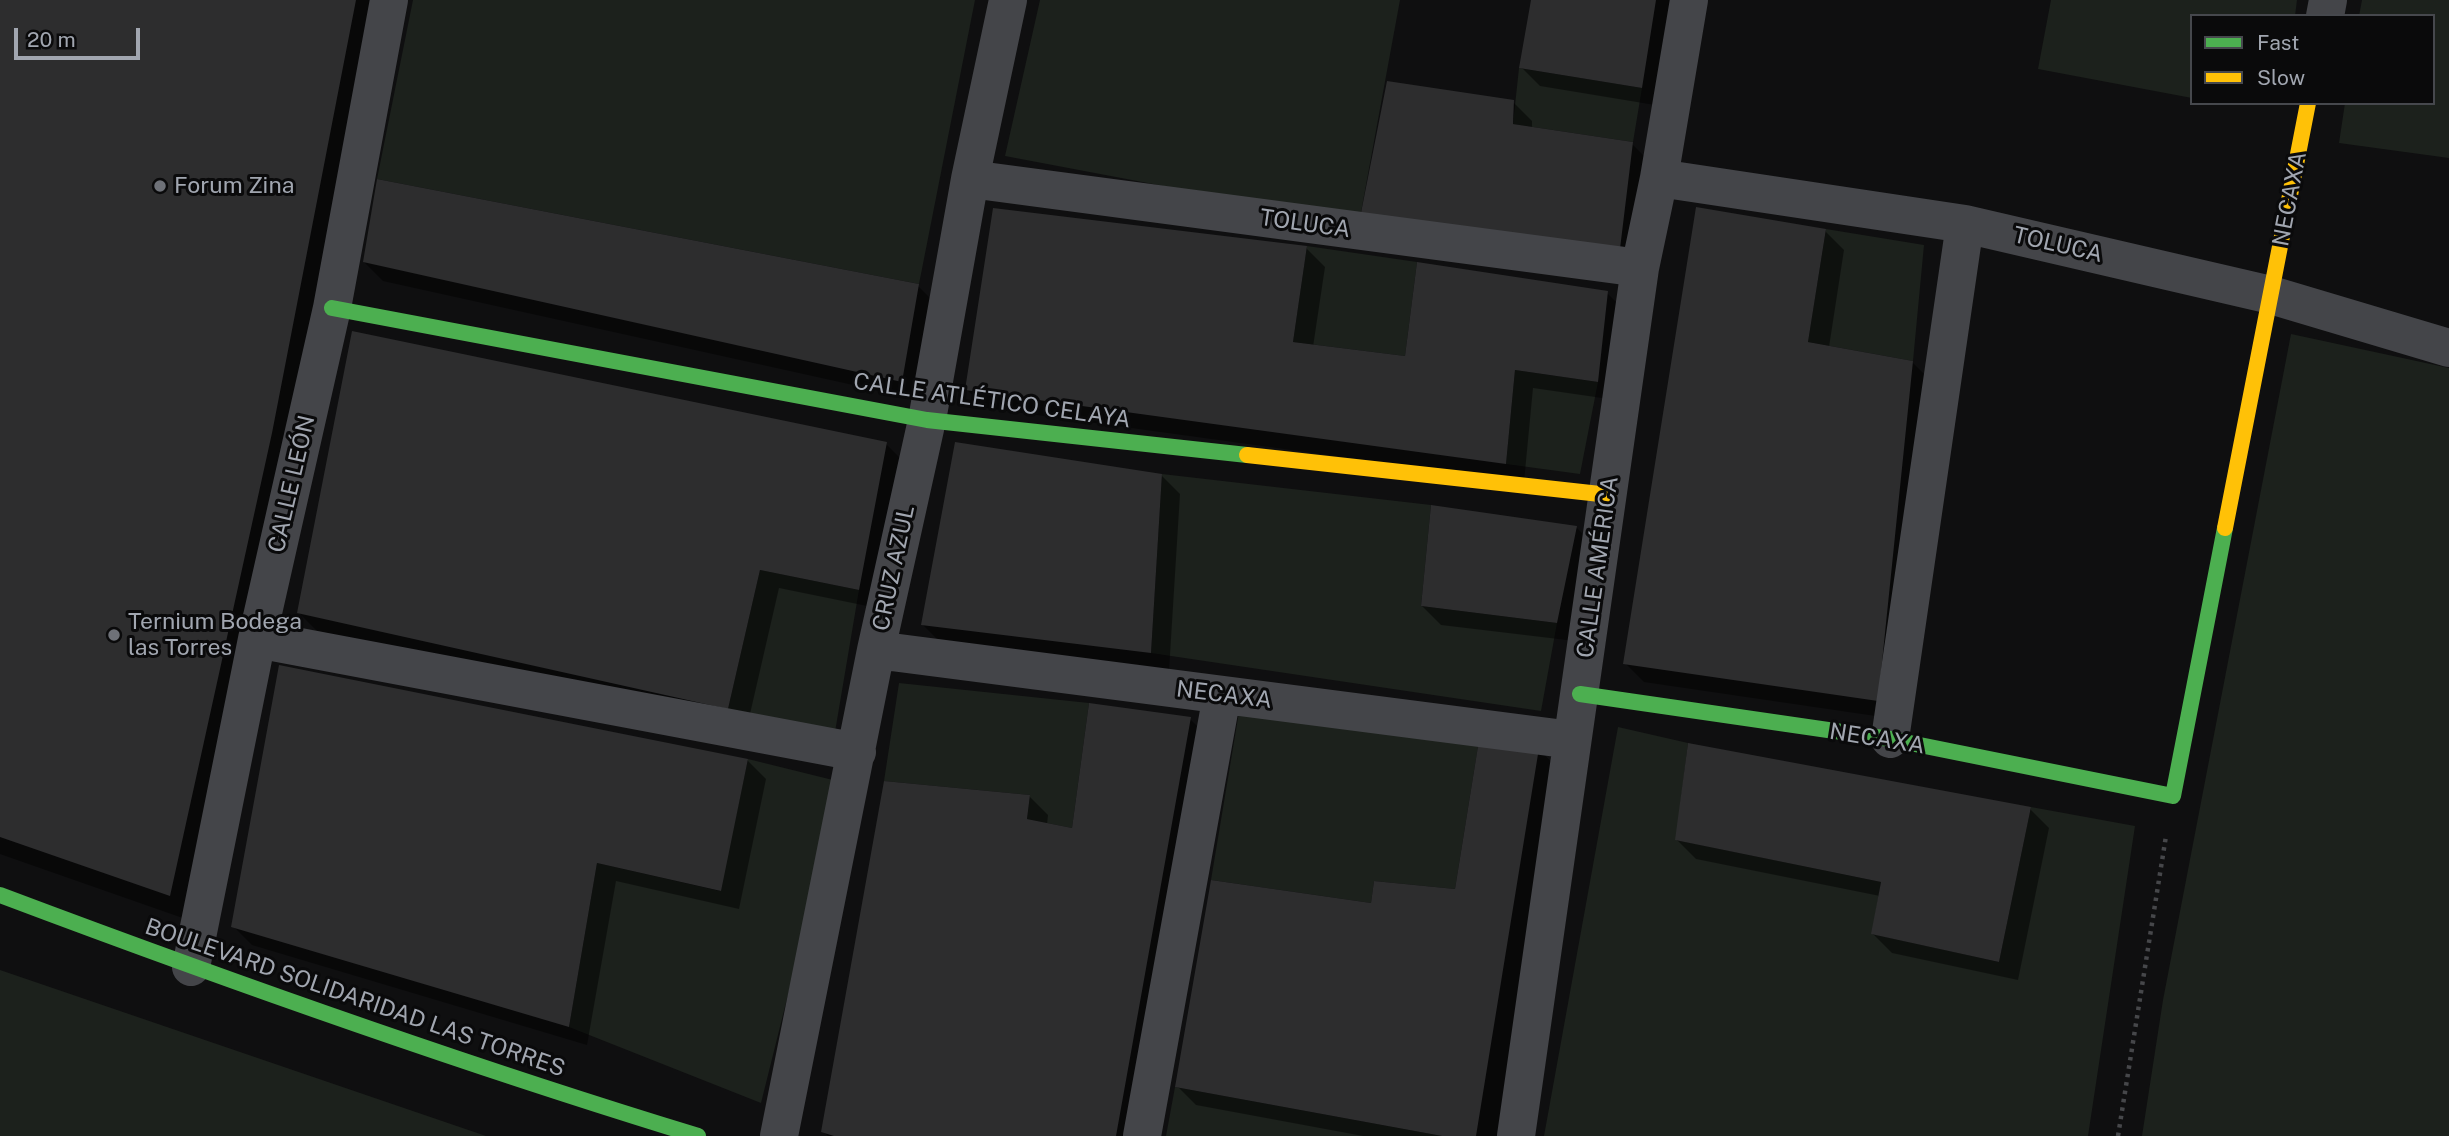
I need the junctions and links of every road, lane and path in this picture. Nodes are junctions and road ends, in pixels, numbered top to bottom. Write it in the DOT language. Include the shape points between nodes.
graph roads {
  1 [pos="389,0"];
  2 [pos="1008,0"];
  3 [pos="1689,0"];
  4 [pos="2308,105"];
  5 [pos="1659,178"];
  6 [pos="970,180"];
  7 [pos="1965,224"];
  8 [pos="1640,268"];
  9 [pos="2271,295"];
  10 [pos="332,308"];
  11 [pos="2449,348"];
  12 [pos="927,420"];
  13 [pos="1609,495"];
  14 [pos="257,639"];
  15 [pos="876,650"];
  16 [pos="1580,694"];
  17 [pos="1222,695"];
  18 [pos="1890,739"];
  19 [pos="1572,740"];
  20 [pos="857,752"];
  21 [pos="2173,796"];
  22 [pos="0,895"];
  23 [pos="191,967"];
  24 [pos="587,1103"];
  25 [pos="638,1136"];
  26 [pos="698,1136"];
  27 [pos="779,1136"];
  28 [pos="1142,1136"];
  29 [pos="1516,1136"];
  30 [pos="2118,1136"];
  1 -- 10 [label="street, CALLE LEÓN"];
  2 -- 6 [label="street, CRUZ AZUL"];
  3 -- 5 [label="street, CALLE AMÉRICA"];
  4 -- 9 [label="street, NECAXA"];
  5 -- 7 [label="street, TOLUCA"];
  5 -- 8 [label="street, CALLE AMÉRICA"];
  6 -- 8 [label="street, TOLUCA"];
  6 -- 12 [label="street, CRUZ AZUL"];
  7 -- 9 [label="street, TOLUCA"];
  7 -- 18 [label="street"];
  8 -- 13 [label="street, CALLE AMÉRICA"];
  9 -- 11 [label="street, TOLUCA"];
  9 -- 21 [label="street, NECAXA"];
  10 -- 12 [label="street, CALLE ATLÉTICO CELAYA"];
  10 -- 14 [label="street, CALLE LEÓN"];
  12 -- 13 [label="street, CALLE ATLÉTICO CELAYA"];
  12 -- 15 [label="street, CRUZ AZUL"];
  13 -- 16 [label="street, CALLE AMÉRICA"];
  14 -- 20 [label="street"];
  14 -- 23 [label="street, CALLE LEÓN"];
  15 -- 17 [label="street, NECAXA"];
  15 -- 20 [label="street, CRUZ AZUL"];
  16 -- 18 [label="street, NECAXA"];
  16 -- 19 [label="street, CALLE AMÉRICA"];
  17 -- 19 [label="street, NECAXA"];
  17 -- 28 [label="street"];
  18 -- 21 [label="street, NECAXA"];
  19 -- 29 [label="street, CALLE AMÉRICA"];
  20 -- 27 [label="street, CRUZ AZUL"];
  21 -- 30 [label="path"];
  22 -- 23 [label="street, BOULEVARD SOLIDARIDAD LAS TORRES"];
  23 -- 24 [label="street, BOULEVARD SOLIDARIDAD LAS TORRES"];
  24 -- 25 [label="street"];
  24 -- 26 [label="street, BOULEVARD SOLIDARIDAD LAS TORRES"];
}
